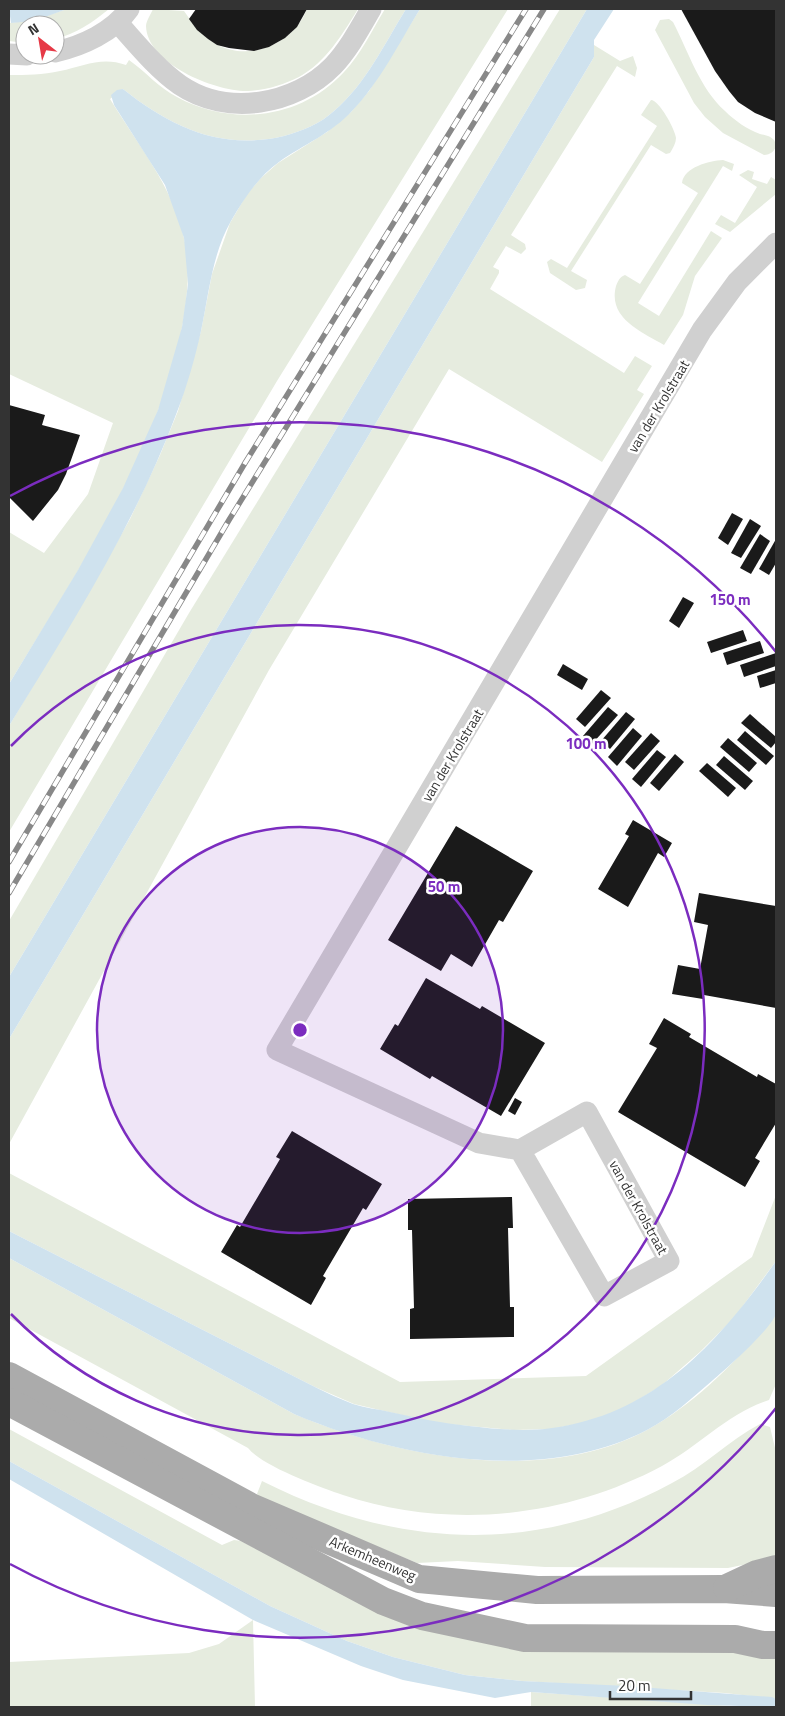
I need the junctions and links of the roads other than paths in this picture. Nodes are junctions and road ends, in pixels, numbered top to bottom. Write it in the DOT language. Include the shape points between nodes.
graph roads {
  1 [pos="372,9"];
  2 [pos="123,16"];
  3 [pos="65,48"];
  4 [pos="776,243"];
  5 [pos="520,1150"];
  6 [pos="9,1376"];
  7 [pos="9,1402"];
  8 [pos="776,1568"];
  9 [pos="724,1589"];
  10 [pos="776,1593"];
  11 [pos="776,1628"];
  12 [pos="735,1639"];
  13 [pos="776,1645"];
  1 -- 2 [label="street" via="344,53 322,76 294,93 259,103 219,101 182,86 164,73"];
  2 -- 3 [label="street" via="85,41"];
  4 -- 5 [label="street, van der Krolstraat" via="737,282 702,330 277,1050 479,1143"];
  5 -- 5 [label="street, van der Krolstraat" via="587,1112 669,1261 604,1296"];
  6 -- 9 [label="main road, Arkemheenweg" via="251,1507 419,1579 537,1590"];
  7 -- 12 [label="main road" via="382,1601 422,1616 525,1638"];
  8 -- 9 [label="main road"];
  9 -- 10 [label="main road, Arkemheenweg"];
  11 -- 12 [label="main road" via="762,1628"];
  12 -- 13 [label="main road"];
}
